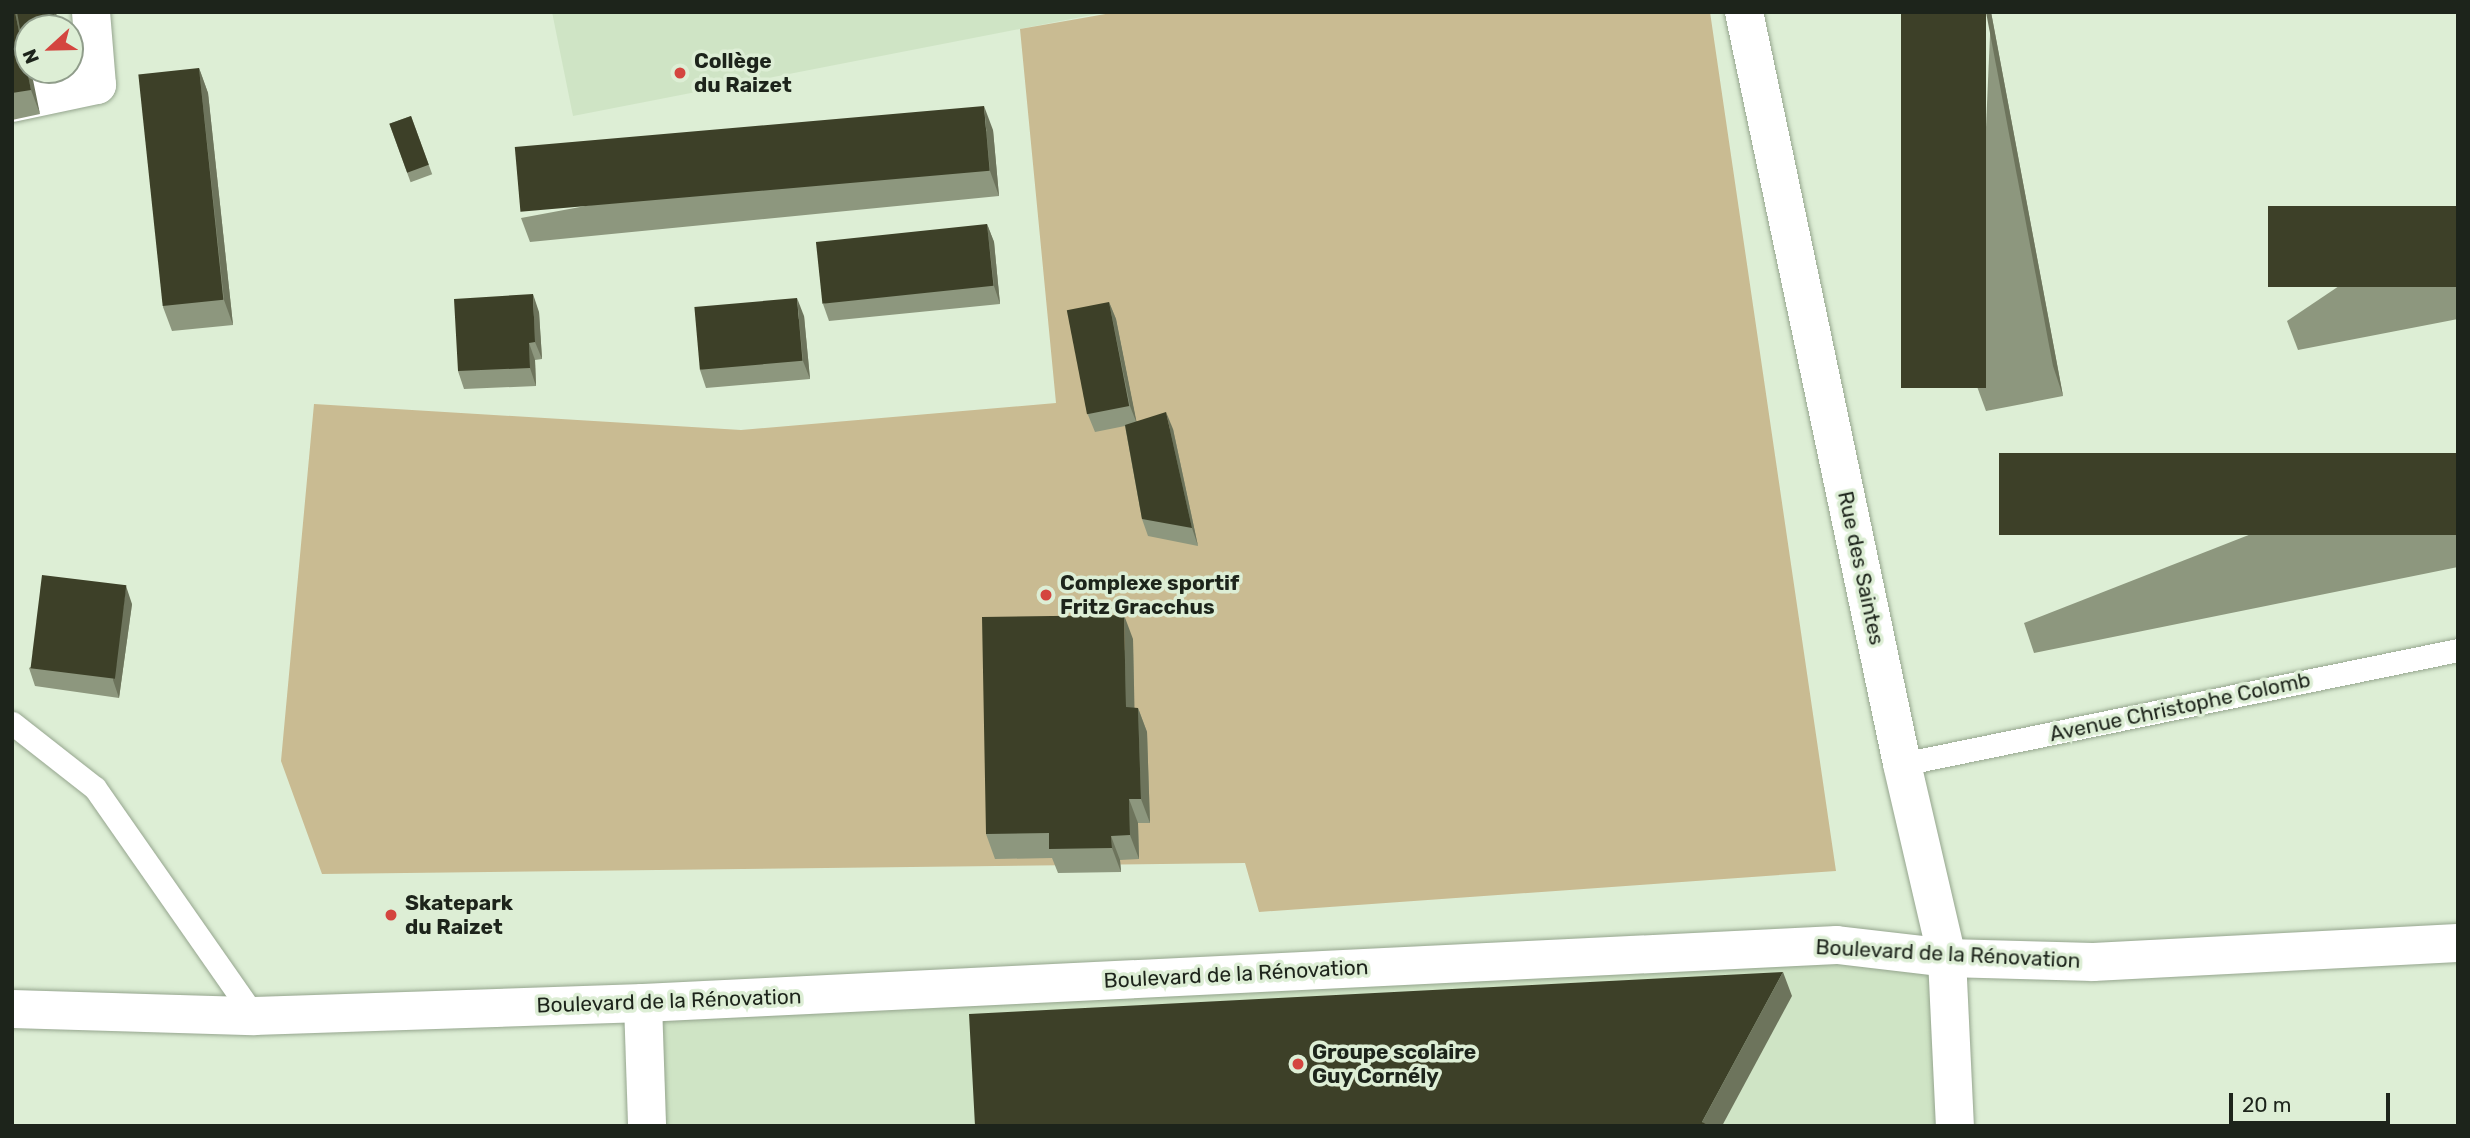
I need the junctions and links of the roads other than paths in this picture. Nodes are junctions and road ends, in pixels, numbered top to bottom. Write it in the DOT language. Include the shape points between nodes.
graph roads {
  1 [pos="91,12"];
  2 [pos="1744,12"];
  3 [pos="12,103"];
  4 [pos="2458,650"];
  5 [pos="12,723"];
  6 [pos="1902,764"];
  7 [pos="2458,943"];
  8 [pos="1948,958"];
  9 [pos="643,1003"];
  10 [pos="12,1009"];
  11 [pos="254,1016"];
  12 [pos="647,1126"];
  13 [pos="1955,1126"];
  1 -- 3 [label="street" via="97,85"];
  2 -- 6 [label="street, Rue des Saintes"];
  4 -- 6 [label="lane, Avenue Christophe Colomb"];
  5 -- 11 [label="lane" via="95,788"];
  6 -- 8 [label="street, Rue des Saintes"];
  7 -- 8 [label="street, Boulevard de la Rénovation" via="2093,962"];
  8 -- 9 [label="street, Boulevard de la Rénovation" via="1837,945"];
  8 -- 13 [label="street, Rue des Saintes"];
  9 -- 11 [label="street, Boulevard de la Rénovation"];
  9 -- 12 [label="street"];
  10 -- 11 [label="street, Boulevard de la Rénovation"];
}
